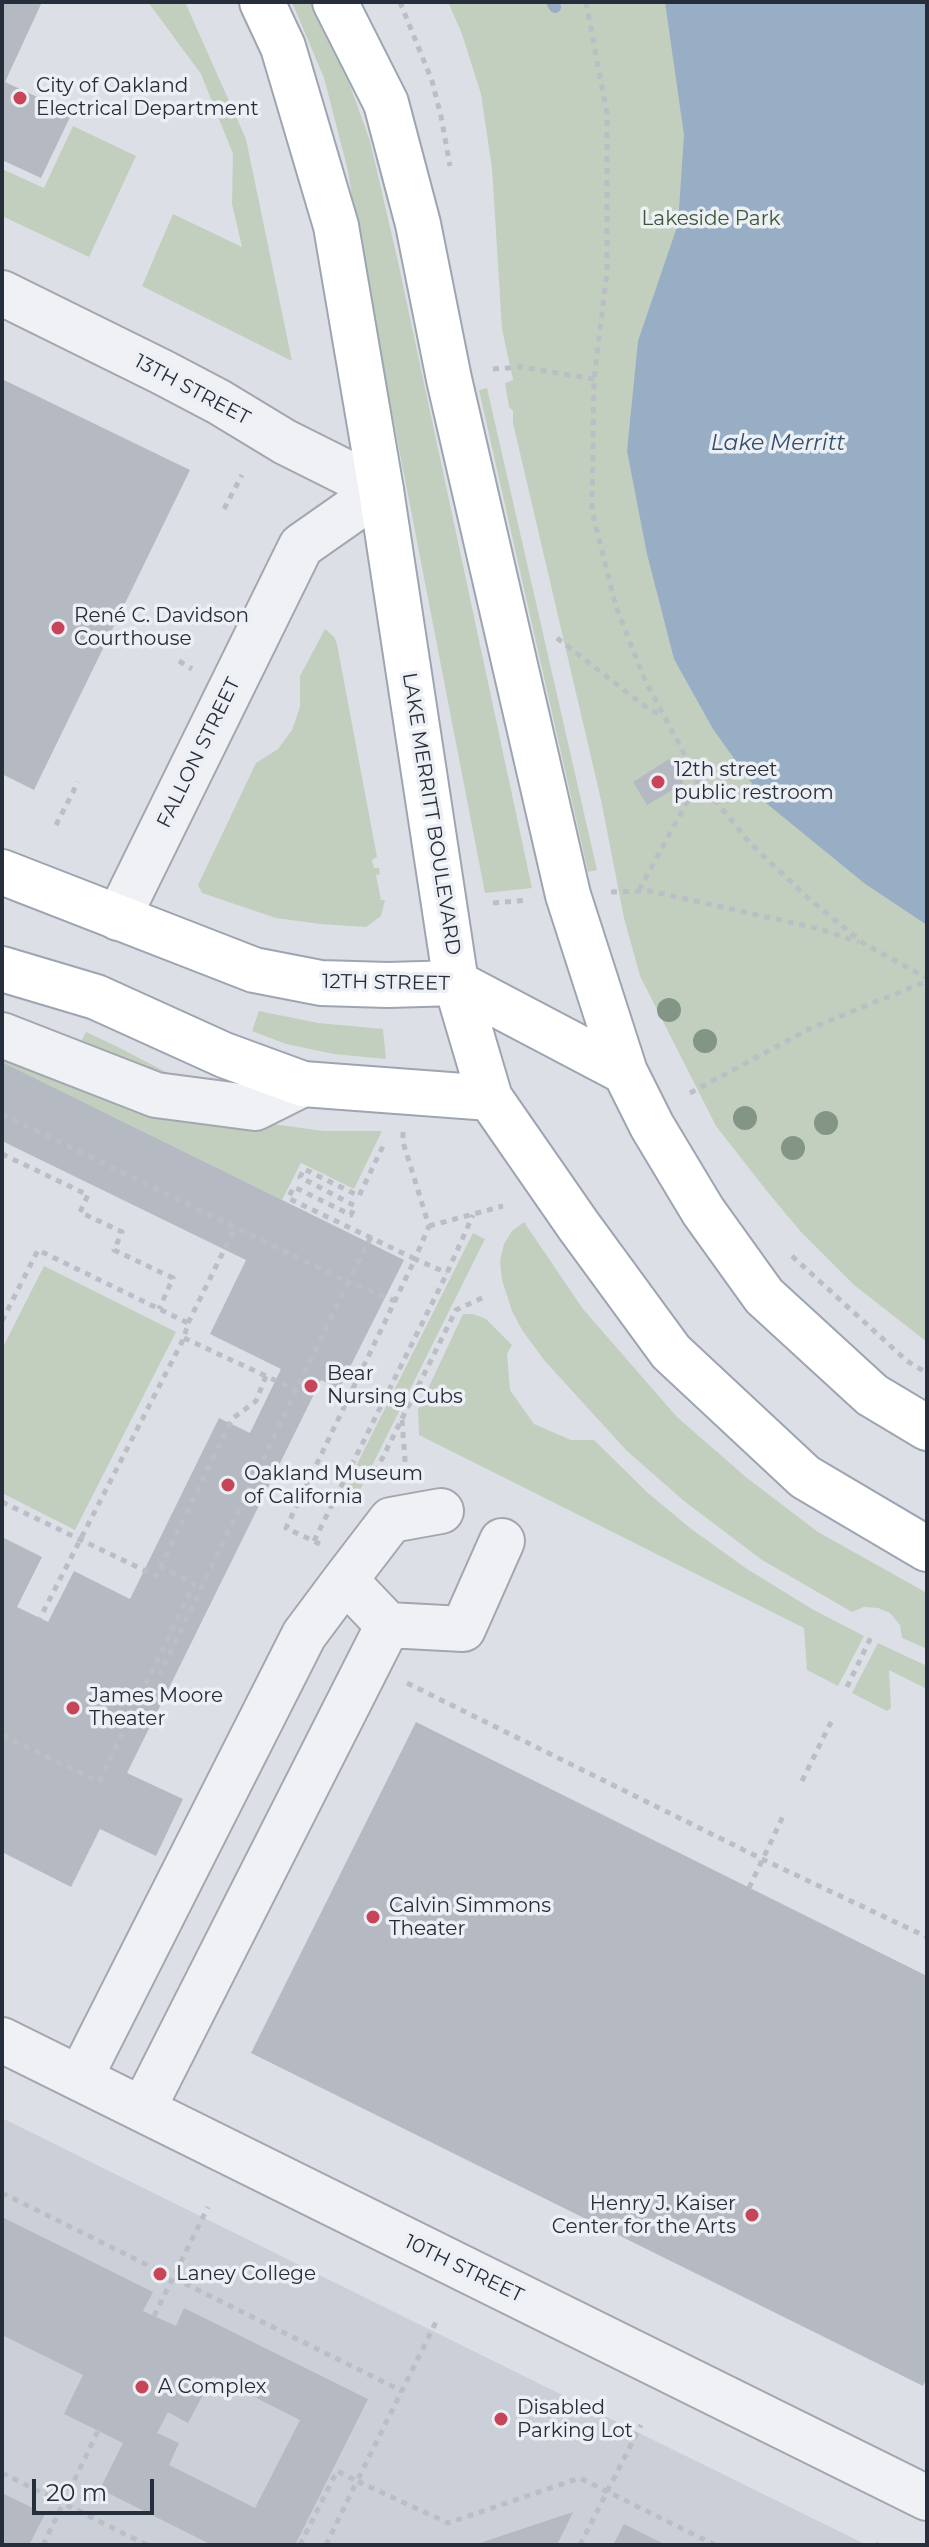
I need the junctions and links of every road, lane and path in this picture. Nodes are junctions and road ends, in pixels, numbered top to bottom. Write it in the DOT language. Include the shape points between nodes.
graph roads {
  1 [pos="262,2"];
  2 [pos="335,2"];
  3 [pos="586,2"];
  4 [pos="2,293"];
  5 [pos="493,369"];
  6 [pos="594,379"];
  7 [pos="242,475"];
  8 [pos="381,490"];
  9 [pos="224,509"];
  10 [pos="557,638"];
  11 [pos="179,661"];
  12 [pos="192,669"];
  13 [pos="663,716"];
  14 [pos="699,780"];
  15 [pos="78,782"];
  16 [pos="56,825"];
  17 [pos="2,872"];
  18 [pos="639,890"];
  19 [pos="607,892"];
  20 [pos="535,899"];
  21 [pos="493,903"];
  22 [pos="118,918"];
  23 [pos="863,943"];
  24 [pos="2,969"];
  25 [pos="927,980"];
  26 [pos="456,983"];
  27 [pos="2,1035"];
  28 [pos="625,1072"];
  29 [pos="303,1084"];
  30 [pos="690,1093"];
  31 [pos="490,1098"];
  32 [pos="2,1114"];
  33 [pos="403,1142"];
  34 [pos="384,1144"];
  35 [pos="2,1154"];
  36 [pos="503,1206"];
  37 [pos="473,1215"];
  38 [pos="429,1226"];
  39 [pos="235,1228"];
  40 [pos="371,1237"];
  41 [pos="780,1246"];
  42 [pos="415,1259"];
  43 [pos="447,1273"];
  44 [pos="348,1282"];
  45 [pos="484,1297"];
  46 [pos="395,1301"];
  47 [pos="159,1309"];
  48 [pos="2,1321"];
  49 [pos="188,1323"];
  50 [pos="184,1338"];
  51 [pos="927,1373"];
  52 [pos="266,1376"];
  53 [pos="296,1390"];
  54 [pos="402,1418"];
  55 [pos="927,1428"];
  56 [pos="368,1488"];
  57 [pos="424,1498"];
  58 [pos="2,1502"];
  59 [pos="82,1540"];
  60 [pos="314,1541"];
  61 [pos="502,1541"];
  62 [pos="927,1549"];
  63 [pos="338,1564"];
  64 [pos="161,1567"];
  65 [pos="40,1618"];
  66 [pos="388,1625"];
  67 [pos="873,1633"];
  68 [pos="160,1674"];
  69 [pos="399,1679"];
  70 [pos="847,1687"];
  71 [pos="832,1720"];
  72 [pos="2,1735"];
  73 [pos="802,1781"];
  74 [pos="785,1812"];
  75 [pos="762,1859"];
  76 [pos="749,1888"];
  77 [pos="927,1937"];
  78 [pos="2,2040"];
  79 [pos="80,2078"];
  80 [pos="143,2109"];
  81 [pos="2,2193"];
  82 [pos="208,2207"];
  83 [pos="172,2277"];
  84 [pos="154,2316"];
  85 [pos="437,2320"];
  86 [pos="402,2391"];
  87 [pos="641,2425"];
  88 [pos="98,2431"];
  89 [pos="2,2473"];
  90 [pos="357,2481"];
  91 [pos="607,2492"];
  92 [pos="927,2498"];
  93 [pos="63,2504"];
  94 [pos="43,2545"];
  95 [pos="147,2545"];
  96 [pos="300,2545"];
  97 [pos="326,2545"];
  98 [pos="580,2545"];
  99 [pos="715,2545"];
  1 -- 8 [label="main road, LAKE MERRITT BOULEVARD" via="283,47 336,226"];
  2 -- 28 [label="main road" via="386,103 418,224 568,895"];
  3 -- 6 [label="path" via="607,114 607,272"];
  4 -- 8 [label="street, 13TH STREET"];
  5 -- 6 [label="path" via="521,367"];
  6 -- 13 [label="path" via="592,511 616,607"];
  7 -- 9 [label="path"];
  8 -- 22 [label="street, FALLON STREET" via="301,546"];
  8 -- 26 [label="main road, LAKE MERRITT BOULEVARD"];
  10 -- 13 [label="path"];
  11 -- 12 [label="path"];
  13 -- 14 [label="path"];
  14 -- 18 [label="path"];
  14 -- 23 [label="path" via="749,842"];
  15 -- 16 [label="path"];
  17 -- 22 [label="main road, 12TH STREET"];
  18 -- 19 [label="path"];
  18 -- 23 [label="path"];
  20 -- 21 [label="path"];
  22 -- 26 [label="main road, 12TH STREET" via="254,970 321,983"];
  23 -- 25 [label="path"];
  24 -- 29 [label="main road" via="96,997"];
  25 -- 30 [label="path" via="809,1029"];
  26 -- 28 [label="main road, 12TH STREET"];
  26 -- 31 [label="main road, LAKE MERRITT BOULEVARD"];
  27 -- 29 [label="street" via="156,1095 255,1108"];
  28 -- 55 [label="main road" via="703,1211 764,1296 872,1395"];
  29 -- 31 [label="main road"];
  31 -- 62 [label="main road, LAKE MERRITT BOULEVARD" via="671,1352 805,1477"];
  32 -- 39 [label="path"];
  33 -- 38 [label="path"];
  34 -- 40 [label="path" via="359,1196 304,1169 300,1177 355,1206 351,1215 294,1187 288,1198"];
  35 -- 47 [label="path" via="88,1195 80,1212 122,1232 114,1250 173,1278"];
  36 -- 37 [label="path"];
  37 -- 38 [label="path"];
  37 -- 43 [label="path"];
  38 -- 42 [label="path"];
  39 -- 44 [label="path"];
  39 -- 49 [label="path"];
  40 -- 42 [label="path"];
  40 -- 44 [label="path"];
  41 -- 51 [label="path"];
  42 -- 43 [label="path"];
  42 -- 46 [label="path"];
  43 -- 60 [label="path"];
  44 -- 46 [label="path"];
  44 -- 53 [label="path"];
  45 -- 54 [label="path" via="456,1310"];
  46 -- 60 [label="path" via="286,1528"];
  47 -- 48 [label="path" via="38,1250"];
  47 -- 49 [label="path"];
  49 -- 50 [label="path"];
  50 -- 52 [label="path"];
  50 -- 59 [label="path"];
  52 -- 53 [label="path"];
  52 -- 64 [label="path" via="256,1401 232,1419"];
  53 -- 68 [label="path"];
  54 -- 56 [label="path"];
  54 -- 57 [label="path"];
  57 -- 63 [label="street"];
  58 -- 59 [label="path"];
  59 -- 64 [label="path" via="156,1576"];
  59 -- 65 [label="path"];
  60 -- 63 [label="path"];
  61 -- 66 [label="street" via="463,1629"];
  63 -- 66 [label="street"];
  63 -- 79 [label="street"];
  64 -- 72 [label="path" via="194,1584 99,1782"];
  66 -- 80 [label="street"];
  67 -- 70 [label="path"];
  69 -- 75 [label="path"];
  71 -- 73 [label="path"];
  74 -- 75 [label="path"];
  75 -- 76 [label="path"];
  75 -- 77 [label="path"];
  78 -- 79 [label="street, 10TH STREET"];
  79 -- 80 [label="street, 10TH STREET"];
  80 -- 92 [label="street, 10TH STREET"];
  81 -- 83 [label="path"];
  82 -- 83 [label="path"];
  83 -- 84 [label="path"];
  83 -- 86 [label="path"];
  85 -- 86 [label="path"];
  86 -- 90 [label="path"];
  87 -- 91 [label="path"];
  88 -- 93 [label="path"];
  89 -- 93 [label="path"];
  90 -- 91 [label="path" via="448,2523 580,2478"];
  90 -- 96 [label="path" via="337,2471"];
  90 -- 97 [label="path"];
  91 -- 98 [label="path"];
  91 -- 99 [label="path"];
  93 -- 94 [label="path"];
  93 -- 95 [label="path"];
}
